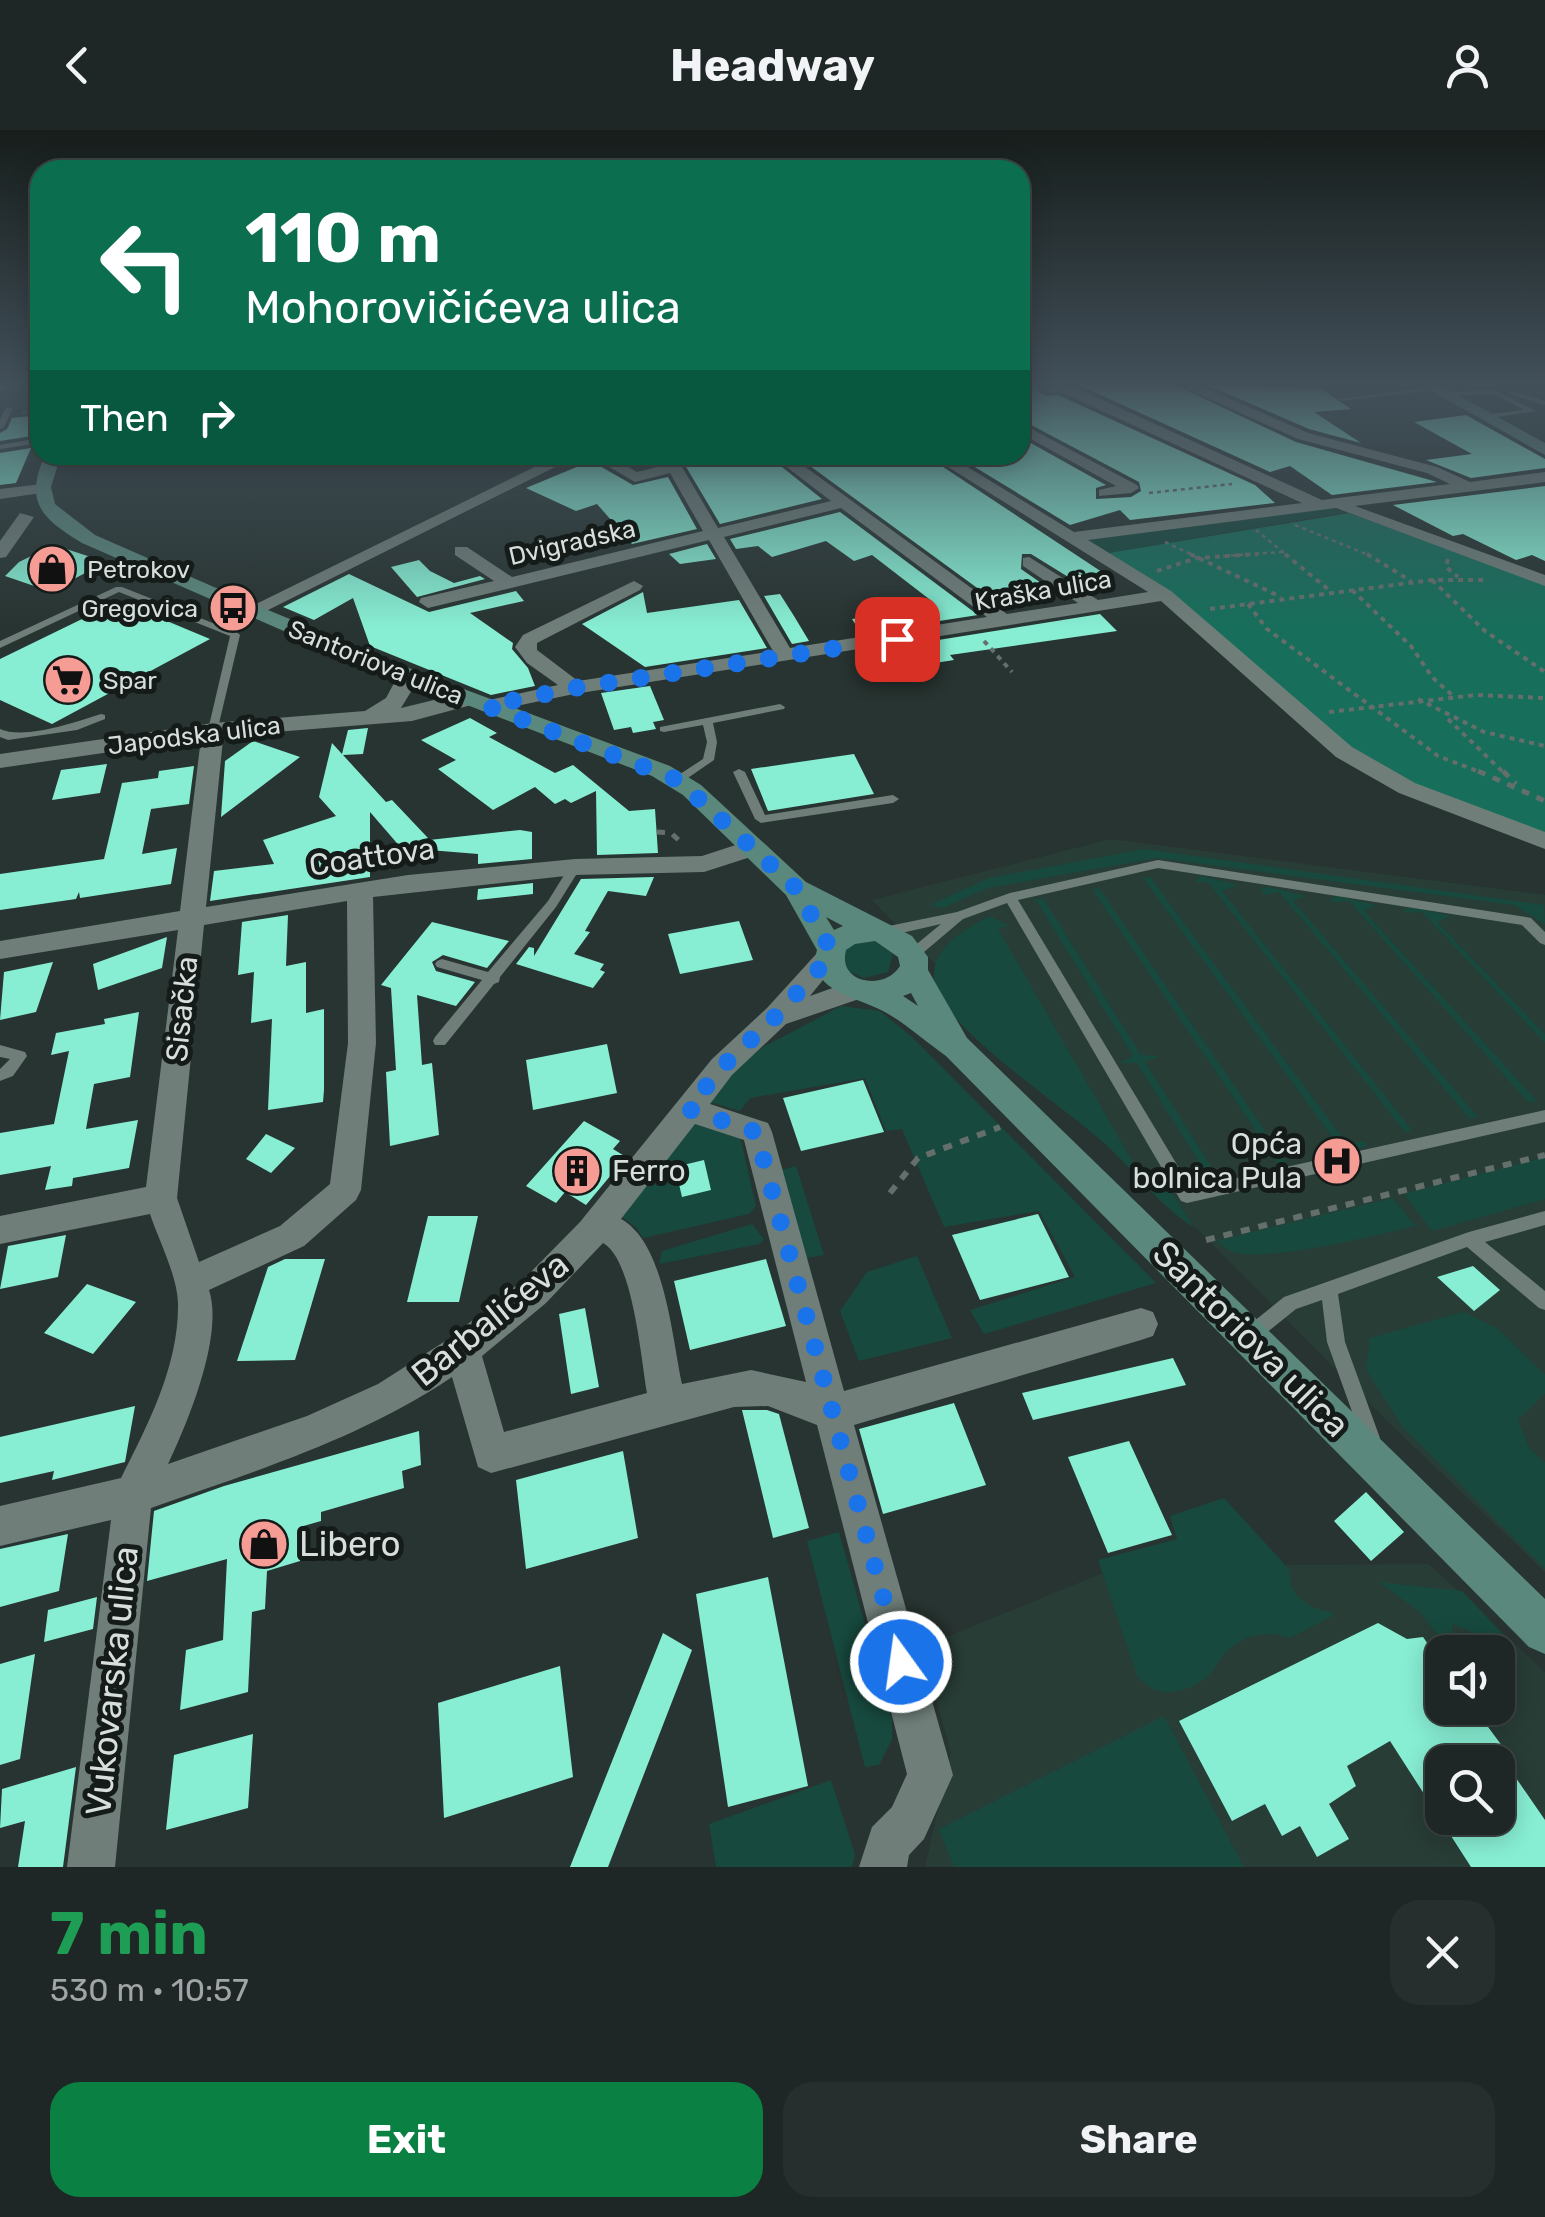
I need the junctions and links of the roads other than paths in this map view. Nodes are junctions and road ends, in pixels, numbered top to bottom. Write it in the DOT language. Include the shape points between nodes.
graph roads {
  1 [pos="51,466"];
  2 [pos="535,466"];
  3 [pos="616,466"];
  4 [pos="659,466"];
  5 [pos="673,466"];
  6 [pos="794,466"];
  7 [pos="955,466"];
  8 [pos="1091,466"];
  9 [pos="1232,466"];
  10 [pos="1417,466"];
  11 [pos="1545,477"];
  12 [pos="1469,488"];
  13 [pos="1105,493"];
  14 [pos="0,494"];
  15 [pos="44,498"];
  16 [pos="844,503"];
  17 [pos="1330,506"];
  18 [pos="15,525"];
  19 [pos="714,535"];
  20 [pos="1072,537"];
  21 [pos="461,551"];
  22 [pos="0,553"];
  23 [pos="1028,562"];
  24 [pos="1545,581"];
  25 [pos="509,583"];
  26 [pos="634,586"];
  27 [pos="1169,598"];
  28 [pos="428,602"];
  29 [pos="1095,606"];
  30 [pos="251,611"];
  31 [pos="1004,621"];
  32 [pos="0,645"];
  33 [pos="786,656"];
  34 [pos="397,672"];
  35 [pos="574,688"];
  36 [pos="472,701"];
  37 [pos="780,707"];
  38 [pos="380,716"];
  39 [pos="100,717"];
  40 [pos="707,721"];
  41 [pos="664,729"];
  42 [pos="214,730"];
  43 [pos="0,732"];
  44 [pos="0,761"];
  45 [pos="740,772"];
  46 [pos="678,780"];
  47 [pos="893,798"];
  48 [pos="760,820"];
  49 [pos="730,826"];
  50 [pos="1545,841"];
  51 [pos="754,847"];
  52 [pos="575,867"];
  53 [pos="796,888"];
  54 [pos="360,891"];
  55 [pos="1010,897"];
  56 [pos="959,916"];
  57 [pos="192,918"];
  58 [pos="879,932"];
  59 [pos="1545,940"];
  60 [pos="0,950"];
  61 [pos="829,954"];
  62 [pos="913,963"];
  63 [pos="442,964"];
  64 [pos="494,979"];
  65 [pos="865,991"];
  66 [pos="777,1015"];
  67 [pos="440,1041"];
  68 [pos="957,1047"];
  69 [pos="0,1051"];
  70 [pos="0,1075"];
  71 [pos="688,1109"];
  72 [pos="1545,1116"];
  73 [pos="161,1198"];
  74 [pos="1545,1218"];
  75 [pos="599,1224"];
  76 [pos="0,1230"];
  77 [pos="1469,1239"];
  78 [pos="191,1282"];
  79 [pos="1329,1290"];
  80 [pos="1545,1302"];
  81 [pos="1140,1324"];
  82 [pos="1248,1336"];
  83 [pos="464,1350"];
  84 [pos="668,1406"];
  85 [pos="832,1413"];
  86 [pos="1384,1471"];
  87 [pos="133,1494"];
  88 [pos="0,1526"];
  89 [pos="1545,1631"];
  90 [pos="91,1867"];
  91 [pos="884,1867"];
  1 -- 15 [label="main road"];
  2 -- 30 [label="street"];
  3 -- 4 [label="street" via="634,477"];
  5 -- 19 [label="street"];
  6 -- 16 [label="street"];
  7 -- 20 [label="street"];
  8 -- 13 [label="street" via="1131,488"];
  9 -- 17 [label="street"];
  10 -- 12 [label="street"];
  11 -- 12 [label="street"];
  12 -- 17 [label="street"];
  14 -- 15 [label="street"];
  15 -- 30 [label="main road, Santoriova ulica" via="60,520 122,554"];
  16 -- 19 [label="street, Dvigradska"];
  16 -- 31 [label="street"];
  17 -- 20 [label="street"];
  17 -- 24 [label="street"];
  18 -- 22 [label="street"];
  19 -- 25 [label="street, Dvigradska"];
  19 -- 33 [label="street"];
  20 -- 27 [label="street"];
  21 -- 25 [label="street"];
  23 -- 29 [label="street"];
  25 -- 28 [label="street, Dvigradska"];
  26 -- 35 [label="street" via="530,639 528,654"];
  27 -- 29 [label="street, Kraška ulica"];
  27 -- 50 [label="street" via="1344,752 1407,788"];
  29 -- 31 [label="street, Kraška ulica"];
  30 -- 34 [label="main road, Santoriova ulica"];
  31 -- 33 [label="street, Kraška ulica"];
  32 -- 42 [label="lane" via="119,589 235,636"];
  33 -- 35 [label="street, Kraška ulica"];
  34 -- 36 [label="main road, Santoriova ulica"];
  34 -- 38 [label="street" via="402,693"];
  35 -- 36 [label="street, Kraška ulica"];
  36 -- 38 [label="street, Japodska ulica"];
  36 -- 46 [label="main road, Santoriova ulica"];
  37 -- 40 [label="lane"];
  38 -- 42 [label="street, Japodska ulica"];
  39 -- 43 [label="lane" via="78,727 8,737"];
  40 -- 41 [label="lane"];
  40 -- 46 [label="lane" via="708,760"];
  42 -- 44 [label="street, Japodska ulica"];
  42 -- 57 [label="street, Sisačka"];
  45 -- 48 [label="lane"];
  46 -- 49 [label="main road, Santoriova ulica"];
  47 -- 48 [label="lane"];
  48 -- 49 [label="lane"];
  49 -- 51 [label="main road, Santoriova ulica"];
  51 -- 52 [label="street, Coattova" via="704,864"];
  51 -- 53 [label="main road, Santoriova ulica"];
  52 -- 54 [label="street, Coattova"];
  52 -- 64 [label="lane"];
  53 -- 58 [label="main road, Santoriova ulica"];
  53 -- 61 [label="main road, Santoriova ulica"];
  54 -- 57 [label="street, Coattova"];
  54 -- 78 [label="street" via="362,1043 345,1190 292,1236"];
  55 -- 56 [label="lane"];
  55 -- 59 [label="lane" via="1158,864 1526,921"];
  55 -- 72 [label="lane" via="1187,1196"];
  56 -- 58 [label="lane"];
  56 -- 62 [label="lane"];
  57 -- 60 [label="street, Coattova"];
  57 -- 73 [label="street, Sisačka"];
  58 -- 61 [label="main road" via="848,934"];
  58 -- 62 [label="main road" via="896,937"];
  61 -- 65 [label="main road" via="834,977"];
  61 -- 66 [label="street, Barbalićeva"];
  62 -- 65 [label="main road" via="900,986"];
  62 -- 68 [label="main road, Santoriova ulica"];
  63 -- 64 [label="lane"];
  64 -- 67 [label="lane"];
  65 -- 66 [label="street, Barbalićeva"];
  65 -- 68 [label="main road, Santoriova ulica"];
  66 -- 71 [label="street, Barbalićeva"];
  68 -- 82 [label="main road, Santoriova ulica"];
  69 -- 70 [label="lane" via="20,1056"];
  71 -- 75 [label="street, Barbalićeva"];
  71 -- 85 [label="street" via="756,1132"];
  73 -- 76 [label="street"];
  73 -- 78 [label="street, Sisačka"];
  74 -- 77 [label="lane"];
  75 -- 83 [label="street, Barbalićeva" via="534,1292"];
  75 -- 84 [label="street" via="623,1237 639,1264"];
  77 -- 79 [label="lane"];
  77 -- 80 [label="lane"];
  78 -- 87 [label="street, Sisačka" via="188,1360 168,1425"];
  79 -- 82 [label="lane" via="1290,1304"];
  79 -- 86 [label="lane" via="1336,1342"];
  81 -- 85 [label="street"];
  82 -- 86 [label="main road, Santoriova ulica"];
  83 -- 84 [label="street" via="491,1454"];
  83 -- 87 [label="street, Barbalićeva" via="392,1398 312,1433"];
  84 -- 85 [label="street" via="753,1385 780,1388"];
  85 -- 91 [label="street" via="930,1775 908,1823 888,1843"];
  86 -- 89 [label="main road, Santoriova ulica"];
  87 -- 88 [label="street, Barbalićeva"];
  87 -- 90 [label="street, Vukovarska ulica"];
}
